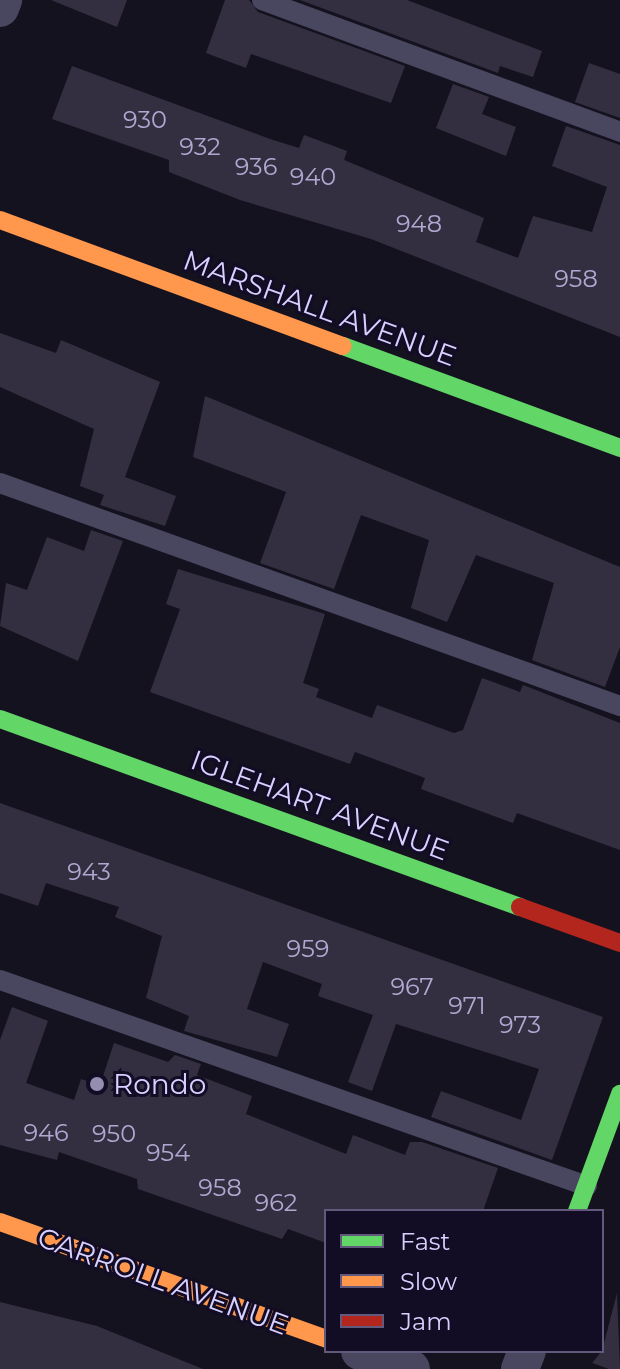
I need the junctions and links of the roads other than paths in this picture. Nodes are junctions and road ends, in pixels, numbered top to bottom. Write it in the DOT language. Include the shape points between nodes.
graph roads {
  1 [pos="3,0"];
  2 [pos="262,0"];
  3 [pos="0,8"];
  4 [pos="620,132"];
  5 [pos="0,220"];
  6 [pos="620,448"];
  7 [pos="0,483"];
  8 [pos="620,706"];
  9 [pos="0,719"];
  10 [pos="620,943"];
  11 [pos="0,980"];
  12 [pos="620,1094"];
  13 [pos="587,1186"];
  14 [pos="578,1209"];
  15 [pos="0,1222"];
  16 [pos="324,1338"];
  17 [pos="366,1353"];
  18 [pos="411,1369"];
  1 -- 3 [label="street"];
  2 -- 4 [label="lane"];
  5 -- 6 [label="street, MARSHALL AVENUE"];
  7 -- 8 [label="lane"];
  9 -- 10 [label="street, IGLEHART AVENUE"];
  11 -- 13 [label="lane"];
  12 -- 13 [label="street"];
  13 -- 14 [label="street"];
  15 -- 16 [label="street, CARROLL AVENUE"];
  17 -- 18 [label="street"];
}
